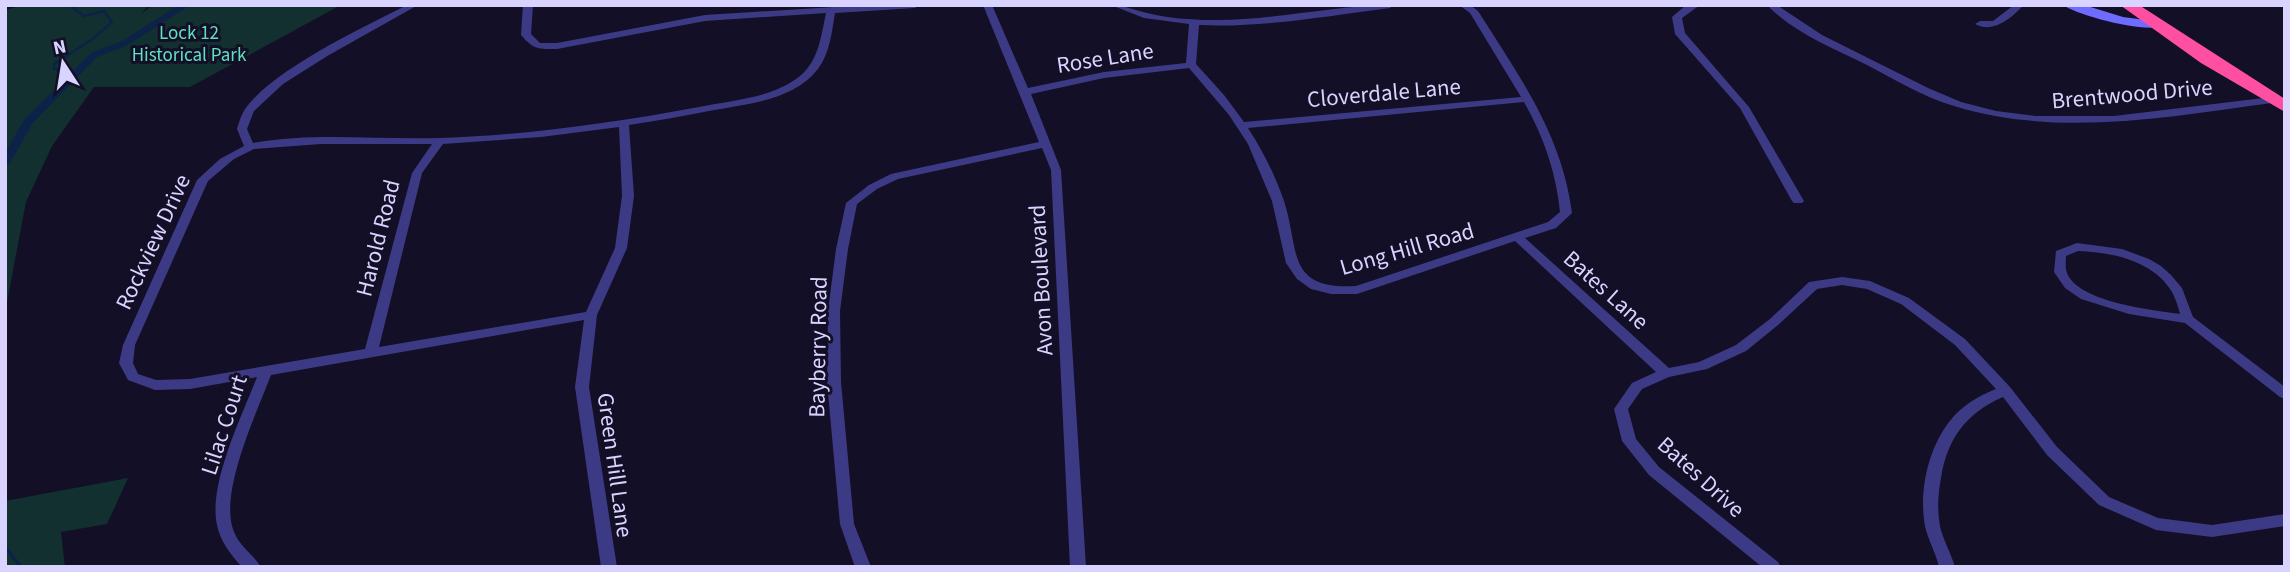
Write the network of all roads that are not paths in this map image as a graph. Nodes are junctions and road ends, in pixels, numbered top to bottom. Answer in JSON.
{"nodes":[{"id":1,"x":414,"y":5,"type":"edge"},
{"id":2,"x":527,"y":5,"type":"edge"},
{"id":3,"x":702,"y":5,"type":"edge"},
{"id":4,"x":915,"y":5,"type":"edge"},
{"id":5,"x":987,"y":5,"type":"edge"},
{"id":6,"x":1115,"y":5,"type":"edge"},
{"id":7,"x":1390,"y":5,"type":"edge"},
{"id":8,"x":1463,"y":5,"type":"edge"},
{"id":9,"x":1696,"y":5,"type":"edge"},
{"id":10,"x":1770,"y":5,"type":"edge"},
{"id":11,"x":2020,"y":5,"type":"edge"},
{"id":12,"x":2069,"y":5,"type":"edge"},
{"id":13,"x":2129,"y":5,"type":"edge"},
{"id":14,"x":831,"y":12,"type":"junction"},
{"id":15,"x":705,"y":18,"type":"junction"},
{"id":16,"x":1194,"y":23,"type":"junction"},
{"id":17,"x":1980,"y":24,"type":"dead end"},
{"id":18,"x":2156,"y":24,"type":"junction"},
{"id":19,"x":1191,"y":65,"type":"junction"},
{"id":20,"x":1025,"y":92,"type":"junction"},
{"id":21,"x":1528,"y":99,"type":"junction"},
{"id":22,"x":2278,"y":103,"type":"edge"},
{"id":23,"x":624,"y":124,"type":"junction"},
{"id":24,"x":1244,"y":125,"type":"junction"},
{"id":25,"x":439,"y":141,"type":"junction"},
{"id":26,"x":1044,"y":144,"type":"junction"},
{"id":27,"x":250,"y":146,"type":"junction"},
{"id":28,"x":1798,"y":201,"type":"dead end"},
{"id":29,"x":1517,"y":237,"type":"junction"},
{"id":30,"x":591,"y":315,"type":"junction"},
{"id":31,"x":2188,"y":319,"type":"junction"},
{"id":32,"x":371,"y":352,"type":"junction"},
{"id":33,"x":266,"y":371,"type":"junction"},
{"id":34,"x":1666,"y":373,"type":"junction"},
{"id":35,"x":2005,"y":390,"type":"junction"},
{"id":36,"x":2285,"y":394,"type":"edge"},
{"id":37,"x":2285,"y":520,"type":"edge"},
{"id":38,"x":253,"y":567,"type":"edge"},
{"id":39,"x":609,"y":567,"type":"edge"},
{"id":40,"x":863,"y":567,"type":"edge"},
{"id":41,"x":1078,"y":567,"type":"edge"},
{"id":42,"x":1773,"y":567,"type":"edge"},
{"id":43,"x":1947,"y":567,"type":"edge"}],
"edges":[{"from":1,"to":27,"type":"street"},
{"from":2,"to":15,"type":"street"},
{"from":3,"to":15,"type":"street"},
{"from":4,"to":14,"type":"street"},
{"from":5,"to":20,"type":"street","name":"Avon Boulevard"},
{"from":6,"to":16,"type":"street"},
{"from":7,"to":16,"type":"street"},
{"from":8,"to":21,"type":"street"},
{"from":9,"to":28,"type":"street"},
{"from":10,"to":22,"type":"street","name":"Brentwood Drive"},
{"from":11,"to":17,"type":"street"},
{"from":12,"to":18,"type":"street"},
{"from":13,"to":18,"type":"highway"},
{"from":14,"to":15,"type":"street"},
{"from":14,"to":23,"type":"street","name":"Rockview Drive"},
{"from":16,"to":19,"type":"street"},
{"from":18,"to":22,"type":"highway"},
{"from":19,"to":20,"type":"street","name":"Rose Lane"},
{"from":19,"to":24,"type":"street","name":"Long Hill Road"},
{"from":20,"to":26,"type":"street","name":"Avon Boulevard"},
{"from":21,"to":24,"type":"street","name":"Cloverdale Lane"},
{"from":21,"to":29,"type":"street","name":"Long Hill Road"},
{"from":23,"to":25,"type":"street","name":"Rockview Drive"},
{"from":23,"to":30,"type":"street","name":"Green Hill Lane"},
{"from":24,"to":29,"type":"street","name":"Long Hill Road"},
{"from":25,"to":27,"type":"street","name":"Rockview Drive"},
{"from":25,"to":32,"type":"street","name":"Harold Road"},
{"from":26,"to":40,"type":"street","name":"Bayberry Road"},
{"from":26,"to":41,"type":"street","name":"Avon Boulevard"},
{"from":27,"to":33,"type":"street","name":"Rockview Drive"},
{"from":29,"to":34,"type":"street","name":"Bates Lane"},
{"from":30,"to":32,"type":"street","name":"Rockview Drive"},
{"from":30,"to":39,"type":"street","name":"Green Hill Lane"},
{"from":31,"to":31,"type":"street"},
{"from":31,"to":36,"type":"street"},
{"from":32,"to":33,"type":"street","name":"Rockview Drive"},
{"from":33,"to":38,"type":"street","name":"Lilac Court"},
{"from":34,"to":35,"type":"street","name":"Bates Drive"},
{"from":34,"to":42,"type":"street","name":"Bates Drive"},
{"from":35,"to":37,"type":"street","name":"Bates Drive"},
{"from":35,"to":43,"type":"street"}]}
